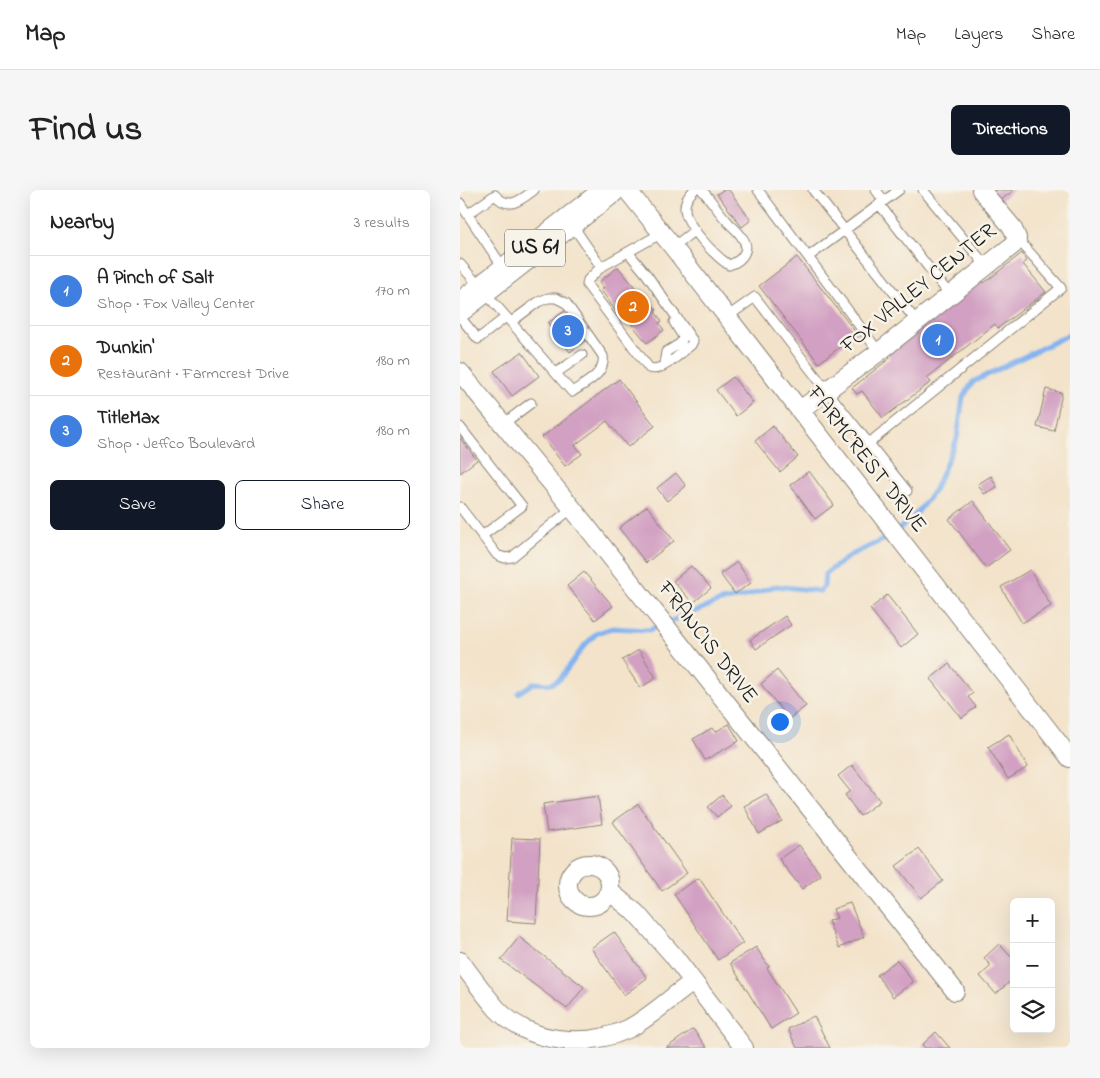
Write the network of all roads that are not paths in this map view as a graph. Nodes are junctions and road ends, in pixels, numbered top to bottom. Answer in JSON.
{"nodes":[{"id":1,"x":534,"y":190,"type":"edge"},
{"id":2,"x":610,"y":190,"type":"edge"},
{"id":3,"x":626,"y":190,"type":"edge"},
{"id":4,"x":694,"y":190,"type":"edge"},
{"id":5,"x":702,"y":190,"type":"edge"},
{"id":6,"x":758,"y":190,"type":"edge"},
{"id":7,"x":814,"y":190,"type":"edge"},
{"id":8,"x":876,"y":190,"type":"edge"},
{"id":9,"x":899,"y":190,"type":"edge"},
{"id":10,"x":923,"y":190,"type":"edge"},
{"id":11,"x":981,"y":190,"type":"edge"},
{"id":12,"x":882,"y":202,"type":"junction"},
{"id":13,"x":460,"y":203,"type":"edge"},
{"id":14,"x":468,"y":214,"type":"junction"},
{"id":15,"x":570,"y":221,"type":"junction"},
{"id":16,"x":695,"y":230,"type":"junction"},
{"id":17,"x":845,"y":230,"type":"junction"},
{"id":18,"x":662,"y":233,"type":"junction"},
{"id":19,"x":1017,"y":238,"type":"junction"},
{"id":20,"x":673,"y":247,"type":"junction"},
{"id":21,"x":628,"y":252,"type":"junction"},
{"id":22,"x":808,"y":257,"type":"junction"},
{"id":23,"x":460,"y":264,"type":"edge"},
{"id":24,"x":986,"y":266,"type":"junction"},
{"id":25,"x":601,"y":267,"type":"junction"},
{"id":26,"x":505,"y":270,"type":"junction"},
{"id":27,"x":482,"y":289,"type":"junction"},
{"id":28,"x":950,"y":295,"type":"junction"},
{"id":29,"x":460,"y":307,"type":"edge"},
{"id":30,"x":727,"y":317,"type":"junction"},
{"id":31,"x":460,"y":318,"type":"edge"},
{"id":32,"x":509,"y":319,"type":"junction"},
{"id":33,"x":917,"y":322,"type":"junction"},
{"id":34,"x":879,"y":352,"type":"junction"},
{"id":35,"x":582,"y":355,"type":"dead end"},
{"id":36,"x":460,"y":372,"type":"edge"},
{"id":37,"x":556,"y":373,"type":"junction"},
{"id":38,"x":827,"y":390,"type":"junction"},
{"id":39,"x":531,"y":403,"type":"dead end"},
{"id":40,"x":800,"y":410,"type":"junction"},
{"id":41,"x":503,"y":424,"type":"junction"},
{"id":42,"x":460,"y":427,"type":"edge"},
{"id":43,"x":869,"y":443,"type":"junction"},
{"id":44,"x":907,"y":491,"type":"dead end"},
{"id":45,"x":460,"y":507,"type":"edge"},
{"id":46,"x":572,"y":508,"type":"junction"},
{"id":47,"x":482,"y":536,"type":"junction"},
{"id":48,"x":1070,"y":758,"type":"edge"},
{"id":49,"x":609,"y":891,"type":"dead end"},
{"id":50,"x":460,"y":961,"type":"edge"},
{"id":51,"x":692,"y":982,"type":"junction"},
{"id":52,"x":955,"y":991,"type":"dead end"},
{"id":53,"x":744,"y":1048,"type":"edge"}],
"edges":[{"from":1,"to":14,"type":"lane"},
{"from":2,"to":15,"type":"main road","number":"US 61"},
{"from":3,"to":18,"type":"street","name":"FARMCREST DRIVE"},
{"from":4,"to":16,"type":"lane"},
{"from":5,"to":16,"type":"lane"},
{"from":6,"to":22,"type":"lane"},
{"from":7,"to":17,"type":"lane"},
{"from":8,"to":12,"type":"lane"},
{"from":9,"to":12,"type":"lane"},
{"from":10,"to":24,"type":"lane"},
{"from":11,"to":19,"type":"street","name":"FOX VALLEY CENTER"},
{"from":12,"to":17,"type":"lane"},
{"from":12,"to":28,"type":"lane"},
{"from":13,"to":14,"type":"lane"},
{"from":14,"to":26,"type":"lane"},
{"from":15,"to":25,"type":"lane"},
{"from":15,"to":26,"type":"main road","number":"US 61"},
{"from":16,"to":20,"type":"lane"},
{"from":17,"to":22,"type":"lane"},
{"from":17,"to":33,"type":"lane"},
{"from":18,"to":20,"type":"street","name":"FARMCREST DRIVE"},
{"from":18,"to":21,"type":"lane"},
{"from":19,"to":24,"type":"street","name":"FOX VALLEY CENTER"},
{"from":19,"to":43,"type":"lane"},
{"from":20,"to":30,"type":"street","name":"FARMCREST DRIVE"},
{"from":21,"to":25,"type":"lane"},
{"from":21,"to":25,"type":"lane"},
{"from":22,"to":34,"type":"lane"},
{"from":23,"to":27,"type":"lane"},
{"from":24,"to":28,"type":"street","name":"FOX VALLEY CENTER"},
{"from":26,"to":27,"type":"main road","number":"US 61"},
{"from":27,"to":29,"type":"main road","number":"US 61"},
{"from":27,"to":32,"type":"lane"},
{"from":28,"to":33,"type":"street","name":"FOX VALLEY CENTER"},
{"from":30,"to":38,"type":"lane"},
{"from":30,"to":40,"type":"street","name":"FARMCREST DRIVE"},
{"from":31,"to":32,"type":"lane"},
{"from":32,"to":37,"type":"lane"},
{"from":32,"to":37,"type":"lane"},
{"from":33,"to":34,"type":"street","name":"FOX VALLEY CENTER"},
{"from":34,"to":38,"type":"street","name":"FOX VALLEY CENTER"},
{"from":35,"to":37,"type":"lane"},
{"from":36,"to":41,"type":"street","name":"FRANCIS DRIVE"},
{"from":38,"to":40,"type":"street","name":"FOX VALLEY CENTER"},
{"from":38,"to":43,"type":"lane"},
{"from":39,"to":41,"type":"lane"},
{"from":40,"to":48,"type":"street","name":"FARMCREST DRIVE"},
{"from":41,"to":46,"type":"street","name":"FRANCIS DRIVE"},
{"from":42,"to":47,"type":"lane"},
{"from":43,"to":44,"type":"lane"},
{"from":45,"to":47,"type":"lane"},
{"from":46,"to":47,"type":"lane"},
{"from":46,"to":52,"type":"street","name":"FRANCIS DRIVE"},
{"from":49,"to":51,"type":"street"},
{"from":50,"to":51,"type":"street"},
{"from":51,"to":53,"type":"street"}]}
